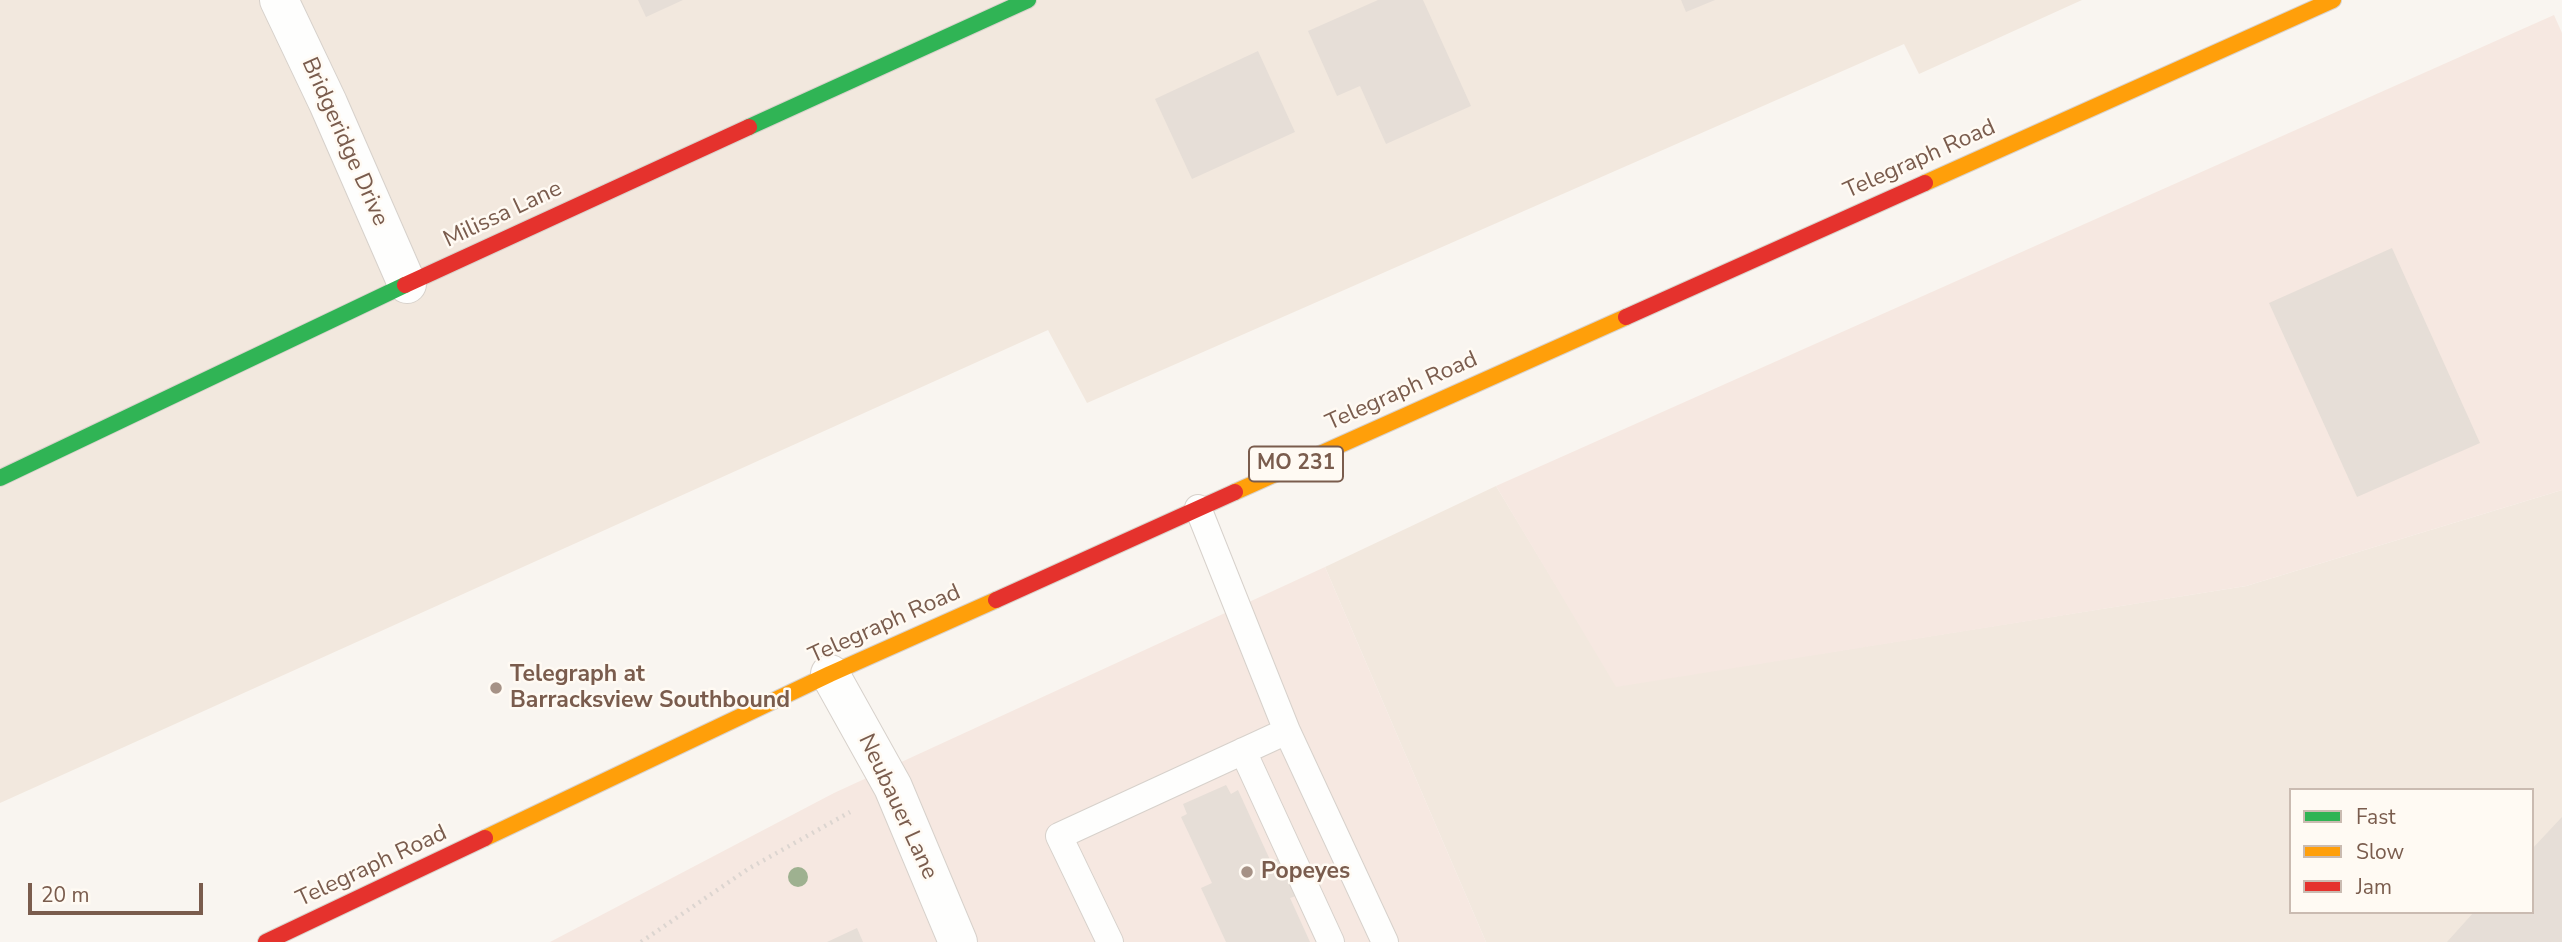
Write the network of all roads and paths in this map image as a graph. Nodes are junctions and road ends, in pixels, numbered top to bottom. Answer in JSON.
{"nodes":[{"id":1,"x":279,"y":0,"type":"edge"},
{"id":2,"x":1028,"y":0,"type":"edge"},
{"id":3,"x":2333,"y":0,"type":"edge"},
{"id":4,"x":407,"y":284,"type":"junction"},
{"id":5,"x":0,"y":478,"type":"edge"},
{"id":6,"x":1198,"y":508,"type":"junction"},
{"id":7,"x":830,"y":674,"type":"junction"},
{"id":8,"x":1287,"y":732,"type":"junction"},
{"id":9,"x":1243,"y":751,"type":"junction"},
{"id":10,"x":893,"y":787,"type":"junction"},
{"id":11,"x":266,"y":942,"type":"edge"},
{"id":12,"x":641,"y":942,"type":"edge"},
{"id":13,"x":958,"y":942,"type":"edge"},
{"id":14,"x":1110,"y":942,"type":"edge"},
{"id":15,"x":1331,"y":942,"type":"edge"},
{"id":16,"x":1385,"y":942,"type":"edge"}],
"edges":[{"from":1,"to":4,"type":"street","name":"Bridgeridge Drive"},
{"from":2,"to":4,"type":"main road","name":"Milissa Lane"},
{"from":3,"to":6,"type":"main road","name":"Telegraph Road","number":"MO 231"},
{"from":4,"to":5,"type":"main road","name":"Milissa Lane"},
{"from":6,"to":7,"type":"main road","name":"Telegraph Road","number":"MO 231"},
{"from":6,"to":8,"type":"lane"},
{"from":7,"to":10,"type":"street","name":"Neubauer Lane"},
{"from":7,"to":11,"type":"main road","name":"Telegraph Road","number":"MO 231"},
{"from":8,"to":9,"type":"lane"},
{"from":8,"to":16,"type":"lane"},
{"from":9,"to":14,"type":"lane"},
{"from":9,"to":15,"type":"lane"},
{"from":10,"to":12,"type":"path"},
{"from":10,"to":13,"type":"street","name":"Neubauer Lane"}]}
